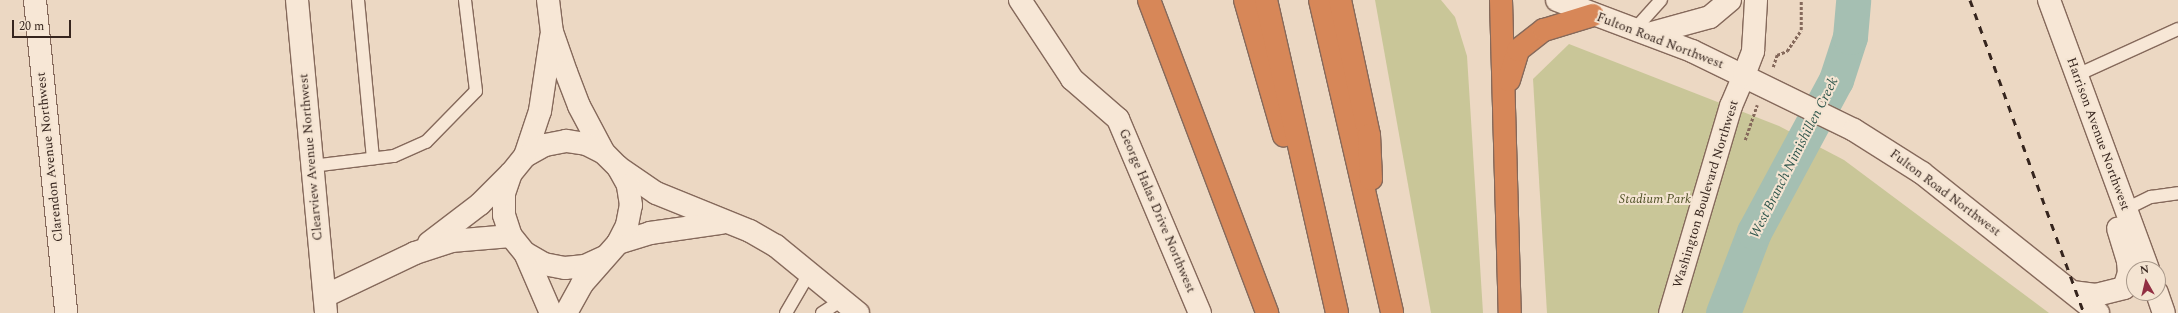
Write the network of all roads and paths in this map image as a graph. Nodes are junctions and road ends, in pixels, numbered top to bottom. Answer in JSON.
{"nodes":[{"id":1,"x":35,"y":0,"type":"edge"},
{"id":2,"x":297,"y":0,"type":"edge"},
{"id":3,"x":358,"y":0,"type":"edge"},
{"id":4,"x":466,"y":0,"type":"edge"},
{"id":5,"x":548,"y":0,"type":"edge"},
{"id":6,"x":1020,"y":0,"type":"edge"},
{"id":7,"x":1149,"y":0,"type":"edge"},
{"id":8,"x":1245,"y":0,"type":"edge"},
{"id":9,"x":1266,"y":0,"type":"edge"},
{"id":10,"x":1320,"y":0,"type":"edge"},
{"id":11,"x":1340,"y":0,"type":"edge"},
{"id":12,"x":1501,"y":0,"type":"edge"},
{"id":13,"x":1661,"y":0,"type":"edge"},
{"id":14,"x":1730,"y":0,"type":"edge"},
{"id":15,"x":1756,"y":0,"type":"edge"},
{"id":16,"x":1801,"y":0,"type":"edge"},
{"id":17,"x":2049,"y":0,"type":"edge"},
{"id":18,"x":1574,"y":5,"type":"edge"},
{"id":19,"x":2178,"y":29,"type":"edge"},
{"id":20,"x":552,"y":32,"type":"junction"},
{"id":21,"x":1641,"y":32,"type":"junction"},
{"id":22,"x":1777,"y":56,"type":"dead end"},
{"id":23,"x":1744,"y":75,"type":"junction"},
{"id":24,"x":2077,"y":76,"type":"junction"},
{"id":25,"x":1504,"y":98,"type":"junction"},
{"id":26,"x":2099,"y":136,"type":"junction"},
{"id":27,"x":525,"y":156,"type":"junction"},
{"id":28,"x":373,"y":158,"type":"junction"},
{"id":29,"x":611,"y":160,"type":"junction"},
{"id":30,"x":312,"y":166,"type":"junction"},
{"id":31,"x":511,"y":173,"type":"junction"},
{"id":32,"x":2178,"y":193,"type":"edge"},
{"id":33,"x":2126,"y":209,"type":"junction"},
{"id":34,"x":722,"y":222,"type":"junction"},
{"id":35,"x":1372,"y":230,"type":"junction"},
{"id":36,"x":511,"y":236,"type":"junction"},
{"id":37,"x":1319,"y":236,"type":"junction"},
{"id":38,"x":611,"y":250,"type":"junction"},
{"id":39,"x":525,"y":253,"type":"junction"},
{"id":40,"x":415,"y":254,"type":"junction"},
{"id":41,"x":2145,"y":261,"type":"edge"},
{"id":42,"x":810,"y":272,"type":"junction"},
{"id":43,"x":2072,"y":292,"type":"junction"},
{"id":44,"x":2160,"y":301,"type":"edge"},
{"id":45,"x":325,"y":304,"type":"edge"},
{"id":46,"x":850,"y":306,"type":"edge"},
{"id":47,"x":66,"y":313,"type":"edge"},
{"id":48,"x":551,"y":313,"type":"edge"},
{"id":49,"x":566,"y":313,"type":"edge"},
{"id":50,"x":786,"y":313,"type":"edge"},
{"id":51,"x":822,"y":313,"type":"edge"},
{"id":52,"x":1200,"y":313,"type":"edge"},
{"id":53,"x":1267,"y":313,"type":"edge"},
{"id":54,"x":1337,"y":313,"type":"edge"},
{"id":55,"x":1392,"y":313,"type":"edge"},
{"id":56,"x":1510,"y":313,"type":"edge"},
{"id":57,"x":1670,"y":313,"type":"edge"},
{"id":58,"x":2098,"y":313,"type":"edge"},
{"id":59,"x":2164,"y":313,"type":"edge"}],
"edges":[{"from":1,"to":47,"type":"street","name":"Clarendon Avenue Northwest"},
{"from":2,"to":30,"type":"street","name":"Clearview Avenue Northwest"},
{"from":3,"to":28,"type":"lane"},
{"from":4,"to":28,"type":"lane"},
{"from":5,"to":20,"type":"street"},
{"from":6,"to":52,"type":"street","name":"George Halas Drive Northwest"},
{"from":7,"to":53,"type":"highway"},
{"from":8,"to":37,"type":"highway"},
{"from":9,"to":37,"type":"highway"},
{"from":10,"to":35,"type":"highway"},
{"from":11,"to":35,"type":"highway"},
{"from":12,"to":25,"type":"highway"},
{"from":13,"to":21,"type":"lane"},
{"from":14,"to":21,"type":"street"},
{"from":15,"to":23,"type":"street","name":"Washington Boulevard Northwest"},
{"from":16,"to":22,"type":"path"},
{"from":17,"to":24,"type":"street","name":"Harrison Avenue Northwest"},
{"from":18,"to":21,"type":"street","name":"Fulton Road Northwest"},
{"from":18,"to":25,"type":"highway"},
{"from":19,"to":24,"type":"lane"},
{"from":20,"to":27,"type":"street"},
{"from":20,"to":29,"type":"street"},
{"from":21,"to":23,"type":"street","name":"Fulton Road Northwest"},
{"from":23,"to":43,"type":"street","name":"Fulton Road Northwest"},
{"from":23,"to":57,"type":"street","name":"Washington Boulevard Northwest"},
{"from":24,"to":26,"type":"street","name":"Harrison Avenue Northwest"},
{"from":25,"to":56,"type":"highway"},
{"from":26,"to":33,"type":"street","name":"Harrison Avenue Northwest"},
{"from":26,"to":43,"type":"street"},
{"from":27,"to":29,"type":"street"},
{"from":27,"to":31,"type":"street"},
{"from":28,"to":30,"type":"lane"},
{"from":29,"to":34,"type":"street"},
{"from":29,"to":38,"type":"street"},
{"from":30,"to":45,"type":"street","name":"Clearview Avenue Northwest"},
{"from":31,"to":36,"type":"street"},
{"from":31,"to":40,"type":"street"},
{"from":32,"to":33,"type":"lane"},
{"from":33,"to":41,"type":"street","name":"Harrison Avenue Northwest"},
{"from":34,"to":38,"type":"street"},
{"from":34,"to":42,"type":"street"},
{"from":35,"to":55,"type":"highway"},
{"from":36,"to":39,"type":"street"},
{"from":36,"to":40,"type":"street"},
{"from":37,"to":54,"type":"highway"},
{"from":38,"to":39,"type":"street"},
{"from":38,"to":49,"type":"street"},
{"from":39,"to":48,"type":"street"},
{"from":40,"to":45,"type":"street"},
{"from":42,"to":46,"type":"street"},
{"from":42,"to":50,"type":"lane"},
{"from":43,"to":58,"type":"street","name":"Fulton Road Northwest"},
{"from":44,"to":59,"type":"street"},
{"from":46,"to":51,"type":"lane"}]}
